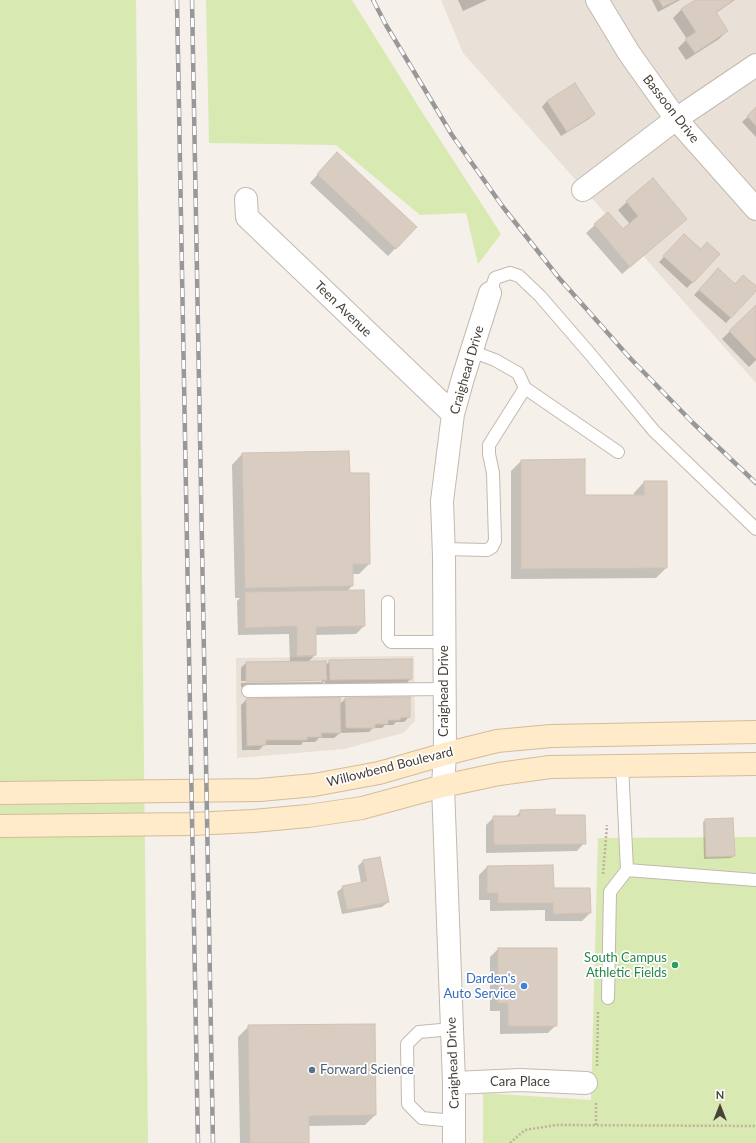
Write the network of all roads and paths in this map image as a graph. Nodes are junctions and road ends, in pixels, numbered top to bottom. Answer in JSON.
{"nodes":[{"id":1,"x":597,"y":0,"type":"edge"},
{"id":2,"x":756,"y":65,"type":"edge"},
{"id":3,"x":676,"y":119,"type":"junction"},
{"id":4,"x":583,"y":190,"type":"dead end"},
{"id":5,"x":246,"y":199,"type":"dead end"},
{"id":6,"x":756,"y":209,"type":"edge"},
{"id":7,"x":490,"y":293,"type":"joint"},
{"id":8,"x":471,"y":351,"type":"junction"},
{"id":9,"x":525,"y":388,"type":"junction"},
{"id":10,"x":453,"y":414,"type":"junction"},
{"id":11,"x":618,"y":452,"type":"dead end"},
{"id":12,"x":756,"y":529,"type":"edge"},
{"id":13,"x":444,"y":549,"type":"junction"},
{"id":14,"x":388,"y":602,"type":"dead end"},
{"id":15,"x":444,"y":642,"type":"junction"},
{"id":16,"x":444,"y":689,"type":"junction"},
{"id":17,"x":248,"y":691,"type":"dead end"},
{"id":18,"x":754,"y":732,"type":"edge"},
{"id":19,"x":590,"y":736,"type":"junction"},
{"id":20,"x":444,"y":754,"type":"junction"},
{"id":21,"x":754,"y":764,"type":"edge"},
{"id":22,"x":591,"y":766,"type":"junction"},
{"id":23,"x":622,"y":766,"type":"junction"},
{"id":24,"x":443,"y":786,"type":"junction"},
{"id":25,"x":0,"y":793,"type":"edge"},
{"id":26,"x":0,"y":826,"type":"edge"},
{"id":27,"x":627,"y":870,"type":"junction"},
{"id":28,"x":756,"y":880,"type":"edge"},
{"id":29,"x":608,"y":998,"type":"dead end"},
{"id":30,"x":452,"y":1029,"type":"junction"},
{"id":31,"x":454,"y":1083,"type":"junction"},
{"id":32,"x":586,"y":1083,"type":"dead end"},
{"id":33,"x":454,"y":1121,"type":"junction"},
{"id":34,"x":756,"y":1126,"type":"edge"},
{"id":35,"x":454,"y":1143,"type":"edge"},
{"id":36,"x":510,"y":1143,"type":"edge"}],
"edges":[{"from":1,"to":3,"type":"street","name":"Bassoon Drive"},
{"from":2,"to":3,"type":"street"},
{"from":3,"to":4,"type":"street"},
{"from":3,"to":6,"type":"street","name":"Bassoon Drive"},
{"from":5,"to":10,"type":"street","name":"Teen Avenue"},
{"from":7,"to":8,"type":"street","name":"Craighead Drive"},
{"from":7,"to":12,"type":"lane"},
{"from":8,"to":9,"type":"lane"},
{"from":8,"to":10,"type":"street","name":"Craighead Drive"},
{"from":9,"to":11,"type":"lane"},
{"from":9,"to":13,"type":"lane"},
{"from":10,"to":13,"type":"street","name":"Craighead Drive"},
{"from":13,"to":15,"type":"street","name":"Craighead Drive"},
{"from":14,"to":15,"type":"lane"},
{"from":15,"to":16,"type":"street","name":"Craighead Drive"},
{"from":16,"to":17,"type":"lane"},
{"from":16,"to":20,"type":"street","name":"Craighead Drive"},
{"from":18,"to":19,"type":"main road","name":"Willowbend Boulevard"},
{"from":18,"to":21,"type":"main road"},
{"from":19,"to":20,"type":"main road","name":"Willowbend Boulevard"},
{"from":19,"to":22,"type":"main road"},
{"from":20,"to":24,"type":"street","name":"Craighead Drive"},
{"from":20,"to":25,"type":"main road","name":"Willowbend Boulevard"},
{"from":21,"to":23,"type":"main road"},
{"from":22,"to":23,"type":"main road"},
{"from":22,"to":24,"type":"main road"},
{"from":23,"to":27,"type":"lane"},
{"from":24,"to":26,"type":"main road"},
{"from":24,"to":30,"type":"street","name":"Craighead Drive"},
{"from":27,"to":28,"type":"lane"},
{"from":27,"to":29,"type":"lane"},
{"from":30,"to":31,"type":"street","name":"Craighead Drive"},
{"from":30,"to":33,"type":"lane"},
{"from":31,"to":32,"type":"street","name":"Cara Place"},
{"from":31,"to":33,"type":"street","name":"Craighead Drive"},
{"from":33,"to":35,"type":"street","name":"Craighead Drive"},
{"from":34,"to":36,"type":"path"}]}
